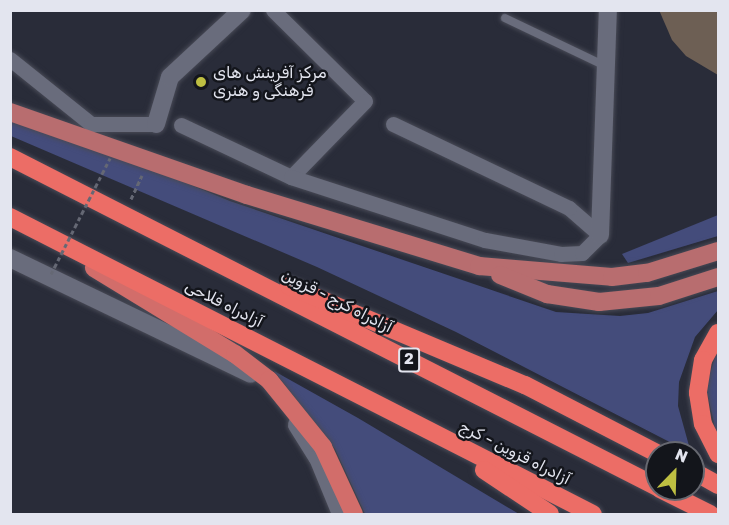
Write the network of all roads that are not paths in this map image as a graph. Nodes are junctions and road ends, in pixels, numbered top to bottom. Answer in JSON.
{"nodes":[{"id":1,"x":242,"y":10,"type":"edge"},
{"id":2,"x":273,"y":10,"type":"edge"},
{"id":3,"x":608,"y":10,"type":"edge"},
{"id":4,"x":505,"y":18,"type":"dead end"},
{"id":5,"x":10,"y":59,"type":"edge"},
{"id":6,"x":605,"y":66,"type":"junction"},
{"id":7,"x":10,"y":112,"type":"edge"},
{"id":8,"x":156,"y":124,"type":"joint"},
{"id":9,"x":393,"y":124,"type":"dead end"},
{"id":10,"x":182,"y":125,"type":"dead end"},
{"id":11,"x":10,"y":158,"type":"edge"},
{"id":12,"x":291,"y":177,"type":"junction"},
{"id":13,"x":10,"y":217,"type":"edge"},
{"id":14,"x":160,"y":232,"type":"junction"},
{"id":15,"x":600,"y":235,"type":"junction"},
{"id":16,"x":718,"y":251,"type":"edge"},
{"id":17,"x":10,"y":258,"type":"edge"},
{"id":18,"x":479,"y":266,"type":"junction"},
{"id":19,"x":718,"y":277,"type":"edge"},
{"id":20,"x":718,"y":333,"type":"edge"},
{"id":21,"x":420,"y":427,"type":"junction"},
{"id":22,"x":645,"y":447,"type":"edge"},
{"id":23,"x":718,"y":454,"type":"edge"},
{"id":24,"x":645,"y":481,"type":"edge"},
{"id":25,"x":684,"y":501,"type":"edge"},
{"id":26,"x":341,"y":514,"type":"edge"},
{"id":27,"x":354,"y":514,"type":"edge"},
{"id":28,"x":550,"y":514,"type":"edge"},
{"id":29,"x":593,"y":514,"type":"edge"},
{"id":30,"x":710,"y":514,"type":"edge"}],
"edges":[{"from":1,"to":8,"type":"street"},
{"from":2,"to":12,"type":"street"},
{"from":3,"to":6,"type":"street"},
{"from":4,"to":6,"type":"lane"},
{"from":5,"to":8,"type":"street"},
{"from":6,"to":15,"type":"street"},
{"from":7,"to":18,"type":"main road"},
{"from":9,"to":15,"type":"street"},
{"from":10,"to":12,"type":"street"},
{"from":11,"to":14,"type":"highway","number":"2"},
{"from":12,"to":15,"type":"street"},
{"from":13,"to":21,"type":"highway","name":"آزادراه فلاحی"},
{"from":13,"to":27,"type":"highway"},
{"from":14,"to":22,"type":"highway"},
{"from":14,"to":24,"type":"highway","name":"آزادراه کرج - قزوین","number":"2"},
{"from":16,"to":18,"type":"main road"},
{"from":17,"to":26,"type":"street"},
{"from":18,"to":19,"type":"main road"},
{"from":20,"to":23,"type":"highway"},
{"from":21,"to":28,"type":"highway"},
{"from":21,"to":29,"type":"highway","name":"آزادراه قزوین - کرج"},
{"from":25,"to":30,"type":"highway","name":"آزادراه کرج - قزوین","number":"2"}]}
